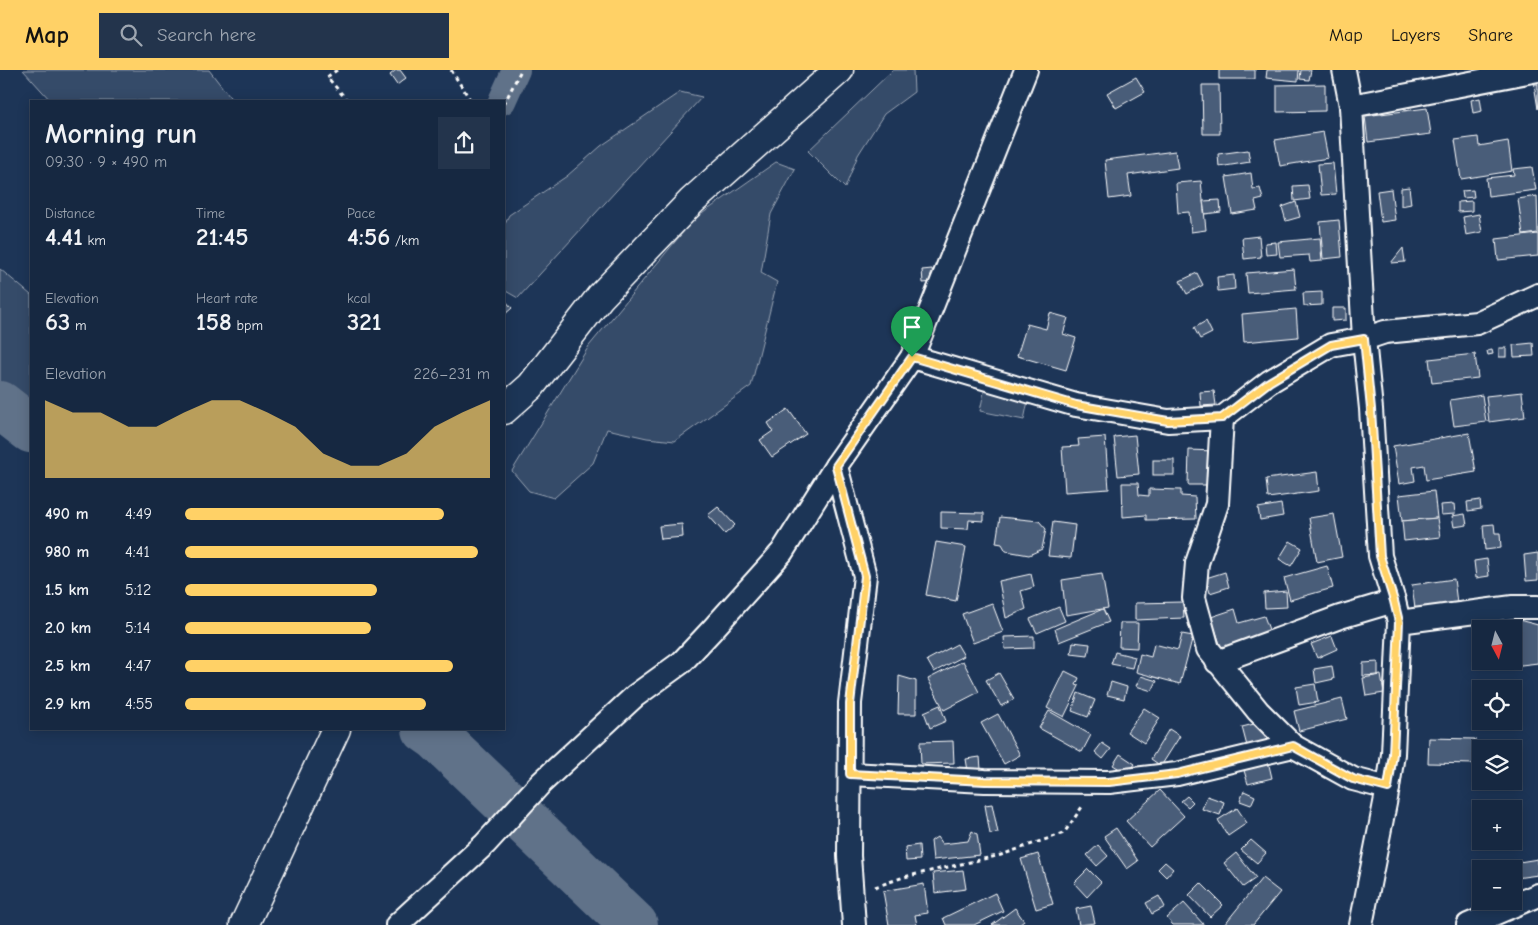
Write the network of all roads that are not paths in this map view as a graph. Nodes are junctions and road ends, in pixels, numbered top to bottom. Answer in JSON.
{"nodes":[{"id":1,"x":839,"y":70,"type":"edge"},
{"id":2,"x":1026,"y":70,"type":"edge"},
{"id":3,"x":1344,"y":70,"type":"edge"},
{"id":4,"x":1536,"y":70,"type":"edge"},
{"id":5,"x":1352,"y":106,"type":"junction"},
{"id":6,"x":1538,"y":296,"type":"edge"},
{"id":7,"x":1364,"y":339,"type":"junction"},
{"id":8,"x":912,"y":357,"type":"junction"},
{"id":9,"x":505,"y":409,"type":"edge"},
{"id":10,"x":1222,"y":418,"type":"junction"},
{"id":11,"x":836,"y":466,"type":"junction"},
{"id":12,"x":1538,"y":607,"type":"edge"},
{"id":13,"x":1397,"y":612,"type":"junction"},
{"id":14,"x":1217,"y":662,"type":"junction"},
{"id":15,"x":336,"y":730,"type":"edge"},
{"id":16,"x":1293,"y":746,"type":"junction"},
{"id":17,"x":850,"y":774,"type":"junction"},
{"id":18,"x":1388,"y":788,"type":"junction"},
{"id":19,"x":1538,"y":896,"type":"edge"},
{"id":20,"x":244,"y":925,"type":"edge"},
{"id":21,"x":397,"y":925,"type":"edge"},
{"id":22,"x":854,"y":925,"type":"edge"},
{"id":23,"x":1361,"y":925,"type":"edge"},
{"id":24,"x":1468,"y":925,"type":"edge"}],
"edges":[{"from":1,"to":9,"type":"highway"},
{"from":2,"to":8,"type":"street"},
{"from":3,"to":5,"type":"street"},
{"from":4,"to":5,"type":"street"},
{"from":5,"to":7,"type":"street"},
{"from":6,"to":7,"type":"street"},
{"from":7,"to":10,"type":"street"},
{"from":7,"to":13,"type":"street"},
{"from":8,"to":10,"type":"street"},
{"from":8,"to":11,"type":"street"},
{"from":10,"to":14,"type":"street"},
{"from":11,"to":17,"type":"street"},
{"from":11,"to":21,"type":"street"},
{"from":12,"to":13,"type":"street"},
{"from":13,"to":14,"type":"street"},
{"from":13,"to":18,"type":"street"},
{"from":14,"to":16,"type":"street"},
{"from":15,"to":20,"type":"highway"},
{"from":16,"to":17,"type":"street"},
{"from":16,"to":18,"type":"street"},
{"from":17,"to":22,"type":"street"},
{"from":18,"to":23,"type":"street"},
{"from":19,"to":24,"type":"street"}]}
